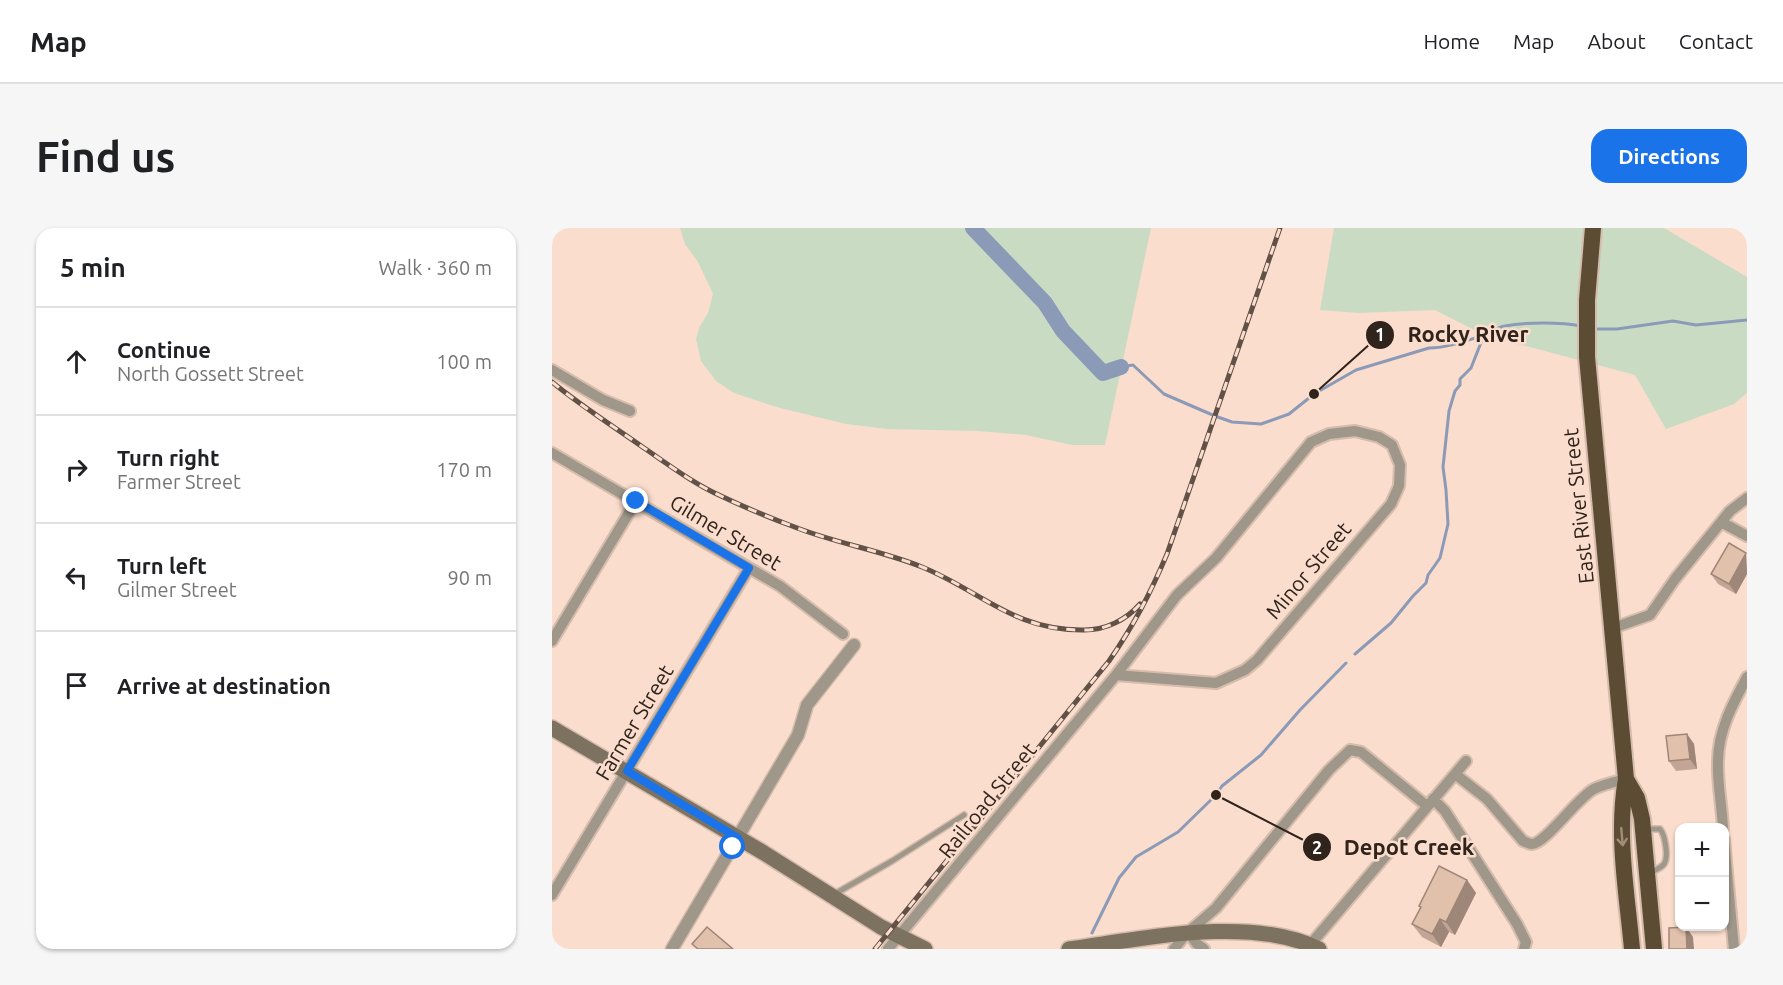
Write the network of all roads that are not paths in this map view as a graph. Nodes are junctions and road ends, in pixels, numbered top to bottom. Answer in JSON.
{"nodes":[{"id":1,"x":1593,"y":228,"type":"edge"},
{"id":2,"x":552,"y":370,"type":"edge"},
{"id":3,"x":630,"y":411,"type":"dead end"},
{"id":4,"x":552,"y":453,"type":"edge"},
{"id":5,"x":1747,"y":498,"type":"edge"},
{"id":6,"x":636,"y":501,"type":"junction"},
{"id":7,"x":1721,"y":522,"type":"junction"},
{"id":8,"x":1747,"y":536,"type":"edge"},
{"id":9,"x":749,"y":568,"type":"junction"},
{"id":10,"x":1613,"y":628,"type":"junction"},
{"id":11,"x":843,"y":634,"type":"dead end"},
{"id":12,"x":552,"y":641,"type":"edge"},
{"id":13,"x":854,"y":645,"type":"dead end"},
{"id":14,"x":1116,"y":675,"type":"junction"},
{"id":15,"x":1747,"y":677,"type":"edge"},
{"id":16,"x":552,"y":728,"type":"edge"},
{"id":17,"x":1466,"y":761,"type":"dead end"},
{"id":18,"x":627,"y":771,"type":"junction"},
{"id":19,"x":1455,"y":774,"type":"junction"},
{"id":20,"x":1626,"y":779,"type":"junction"},
{"id":21,"x":1430,"y":803,"type":"junction"},
{"id":22,"x":964,"y":815,"type":"dead end"},
{"id":23,"x":1723,"y":823,"type":"edge"},
{"id":24,"x":1642,"y":829,"type":"junction"},
{"id":25,"x":738,"y":838,"type":"junction"},
{"id":26,"x":1665,"y":852,"type":"junction"},
{"id":27,"x":1645,"y":854,"type":"junction"},
{"id":28,"x":1647,"y":874,"type":"junction"},
{"id":29,"x":1728,"y":877,"type":"edge"},
{"id":30,"x":552,"y":895,"type":"edge"},
{"id":31,"x":831,"y":896,"type":"junction"},
{"id":32,"x":1189,"y":933,"type":"junction"},
{"id":33,"x":898,"y":936,"type":"junction"},
{"id":34,"x":1312,"y":948,"type":"edge"},
{"id":35,"x":672,"y":949,"type":"edge"},
{"id":36,"x":888,"y":949,"type":"edge"},
{"id":37,"x":925,"y":949,"type":"edge"},
{"id":38,"x":1070,"y":949,"type":"edge"},
{"id":39,"x":1174,"y":949,"type":"edge"},
{"id":40,"x":1204,"y":949,"type":"edge"},
{"id":41,"x":1524,"y":949,"type":"edge"},
{"id":42,"x":1632,"y":949,"type":"edge"},
{"id":43,"x":1654,"y":949,"type":"edge"},
{"id":44,"x":1734,"y":949,"type":"edge"}],
"edges":[{"from":1,"to":10,"type":"highway","name":"East River Street"},
{"from":2,"to":3,"type":"street"},
{"from":4,"to":6,"type":"street","name":"Gilmer Street"},
{"from":5,"to":7,"type":"street"},
{"from":6,"to":9,"type":"street","name":"Gilmer Street"},
{"from":6,"to":12,"type":"street"},
{"from":7,"to":8,"type":"street"},
{"from":7,"to":10,"type":"street"},
{"from":9,"to":11,"type":"street","name":"Gilmer Street"},
{"from":9,"to":18,"type":"street","name":"Farmer Street"},
{"from":10,"to":20,"type":"highway","name":"East River Street"},
{"from":13,"to":25,"type":"street"},
{"from":14,"to":14,"type":"street","name":"Minor Street"},
{"from":14,"to":33,"type":"street","name":"Railroad Street"},
{"from":15,"to":23,"type":"street"},
{"from":16,"to":18,"type":"main road"},
{"from":17,"to":19,"type":"street"},
{"from":18,"to":25,"type":"main road"},
{"from":18,"to":30,"type":"street","name":"Farmer Street"},
{"from":19,"to":20,"type":"street"},
{"from":19,"to":21,"type":"street"},
{"from":20,"to":24,"type":"highway","name":"East River Street"},
{"from":20,"to":42,"type":"highway","name":"East River Street","one_way":true},
{"from":21,"to":32,"type":"street"},
{"from":21,"to":34,"type":"street"},
{"from":21,"to":41,"type":"street"},
{"from":22,"to":31,"type":"lane"},
{"from":24,"to":26,"type":"lane"},
{"from":24,"to":27,"type":"highway","name":"East River Street"},
{"from":25,"to":31,"type":"main road"},
{"from":25,"to":35,"type":"street"},
{"from":26,"to":27,"type":"lane"},
{"from":26,"to":28,"type":"lane"},
{"from":27,"to":28,"type":"highway","name":"East River Street"},
{"from":28,"to":43,"type":"highway","name":"East River Street"},
{"from":29,"to":44,"type":"street"},
{"from":31,"to":33,"type":"main road"},
{"from":32,"to":34,"type":"main road"},
{"from":32,"to":38,"type":"main road"},
{"from":32,"to":39,"type":"street"},
{"from":32,"to":40,"type":"street"},
{"from":33,"to":36,"type":"street","name":"Railroad Street"},
{"from":33,"to":37,"type":"main road"}]}
